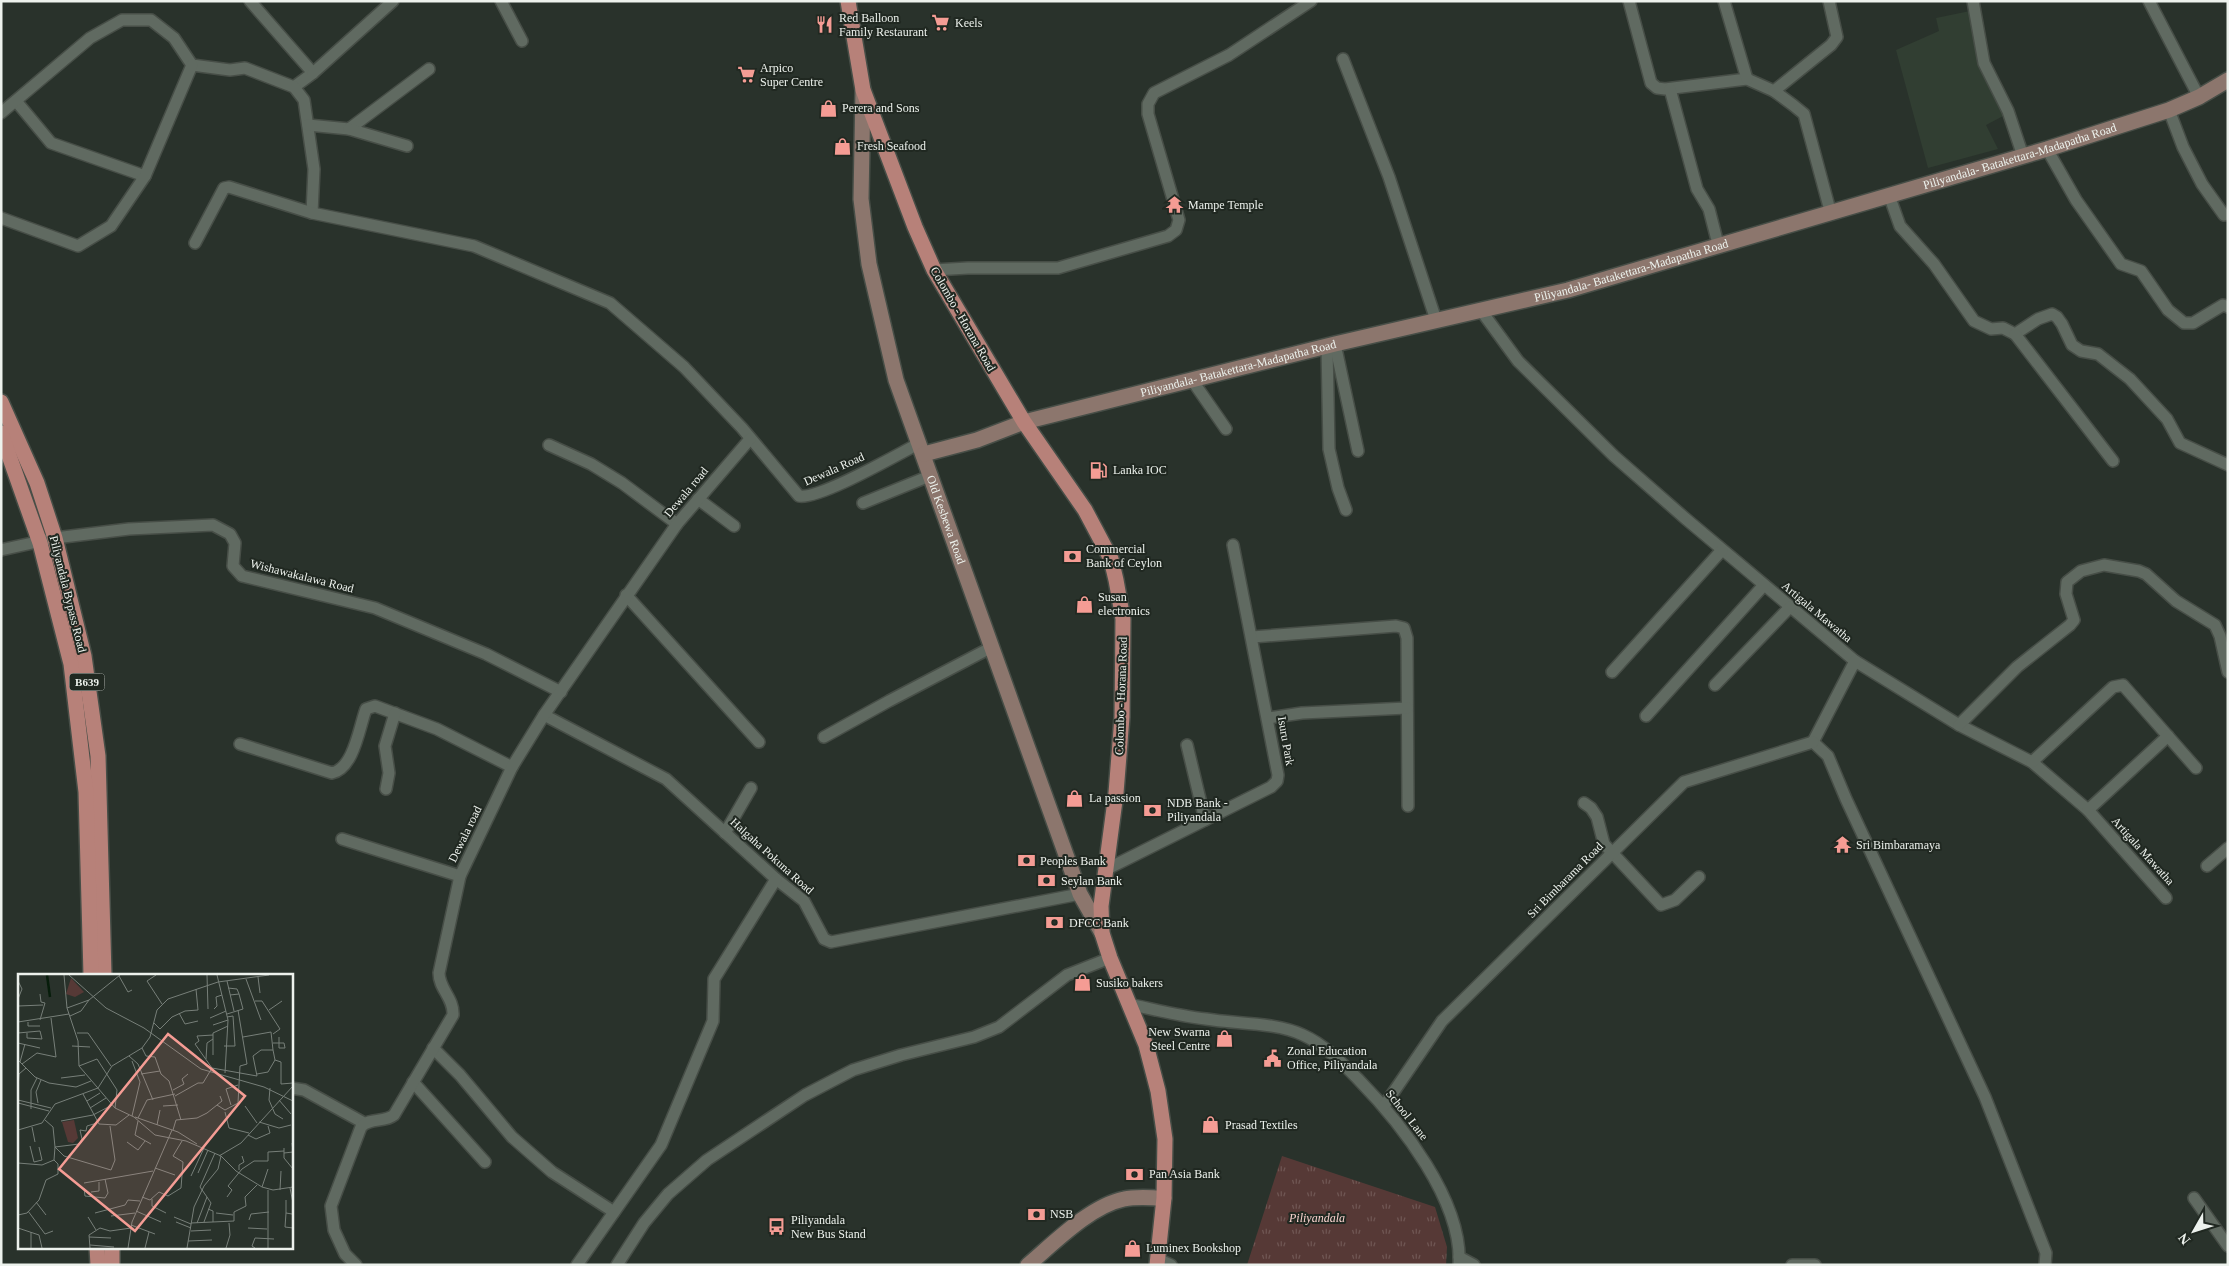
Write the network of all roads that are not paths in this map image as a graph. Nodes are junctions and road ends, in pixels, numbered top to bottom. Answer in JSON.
{"nodes":[{"id":1,"x":250,"y":1,"type":"edge"},
{"id":2,"x":393,"y":1,"type":"edge"},
{"id":3,"x":501,"y":1,"type":"edge"},
{"id":4,"x":848,"y":1,"type":"edge"},
{"id":5,"x":1311,"y":1,"type":"edge"},
{"id":6,"x":1629,"y":1,"type":"edge"},
{"id":7,"x":1724,"y":1,"type":"edge"},
{"id":8,"x":1829,"y":1,"type":"edge"},
{"id":9,"x":1973,"y":1,"type":"edge"},
{"id":10,"x":2149,"y":1,"type":"edge"},
{"id":11,"x":522,"y":41,"type":"dead end"},
{"id":12,"x":1343,"y":59,"type":"dead end"},
{"id":13,"x":192,"y":65,"type":"junction"},
{"id":14,"x":429,"y":69,"type":"dead end"},
{"id":15,"x":313,"y":73,"type":"junction"},
{"id":16,"x":1748,"y":79,"type":"junction"},
{"id":17,"x":2228,"y":80,"type":"edge"},
{"id":18,"x":294,"y":87,"type":"junction"},
{"id":19,"x":1670,"y":89,"type":"junction"},
{"id":20,"x":863,"y":90,"type":"junction"},
{"id":21,"x":1774,"y":91,"type":"junction"},
{"id":22,"x":2199,"y":98,"type":"junction"},
{"id":23,"x":16,"y":101,"type":"junction"},
{"id":24,"x":2169,"y":110,"type":"junction"},
{"id":25,"x":1,"y":113,"type":"edge"},
{"id":26,"x":308,"y":125,"type":"junction"},
{"id":27,"x":349,"y":128,"type":"junction"},
{"id":28,"x":407,"y":146,"type":"dead end"},
{"id":29,"x":2048,"y":149,"type":"junction"},
{"id":30,"x":2023,"y":156,"type":"junction"},
{"id":31,"x":145,"y":176,"type":"junction"},
{"id":32,"x":1889,"y":195,"type":"junction"},
{"id":33,"x":312,"y":213,"type":"junction"},
{"id":34,"x":1831,"y":214,"type":"junction"},
{"id":35,"x":2224,"y":215,"type":"dead end"},
{"id":36,"x":1,"y":218,"type":"edge"},
{"id":37,"x":195,"y":243,"type":"dead end"},
{"id":38,"x":1718,"y":244,"type":"junction"},
{"id":39,"x":934,"y":270,"type":"junction"},
{"id":40,"x":2228,"y":307,"type":"edge"},
{"id":41,"x":1480,"y":309,"type":"junction"},
{"id":42,"x":1436,"y":320,"type":"junction"},
{"id":43,"x":2015,"y":334,"type":"junction"},
{"id":44,"x":1331,"y":345,"type":"junction"},
{"id":45,"x":1192,"y":380,"type":"junction"},
{"id":46,"x":1,"y":402,"type":"edge"},
{"id":47,"x":1024,"y":422,"type":"junction"},
{"id":48,"x":1226,"y":429,"type":"dead end"},
{"id":49,"x":1,"y":434,"type":"edge"},
{"id":50,"x":750,"y":439,"type":"junction"},
{"id":51,"x":549,"y":445,"type":"dead end"},
{"id":52,"x":922,"y":448,"type":"junction"},
{"id":53,"x":1358,"y":451,"type":"dead end"},
{"id":54,"x":2113,"y":461,"type":"dead end"},
{"id":55,"x":2228,"y":465,"type":"edge"},
{"id":56,"x":932,"y":475,"type":"junction"},
{"id":57,"x":698,"y":499,"type":"junction"},
{"id":58,"x":863,"y":503,"type":"dead end"},
{"id":59,"x":1346,"y":510,"type":"dead end"},
{"id":60,"x":677,"y":524,"type":"junction"},
{"id":61,"x":734,"y":526,"type":"dead end"},
{"id":62,"x":55,"y":538,"type":"junction"},
{"id":63,"x":40,"y":543,"type":"junction"},
{"id":64,"x":1233,"y":545,"type":"dead end"},
{"id":65,"x":1,"y":550,"type":"edge"},
{"id":66,"x":1722,"y":550,"type":"junction"},
{"id":67,"x":1764,"y":585,"type":"junction"},
{"id":68,"x":626,"y":595,"type":"junction"},
{"id":69,"x":1790,"y":607,"type":"junction"},
{"id":70,"x":1252,"y":637,"type":"junction"},
{"id":71,"x":992,"y":647,"type":"junction"},
{"id":72,"x":1855,"y":661,"type":"junction"},
{"id":73,"x":1612,"y":672,"type":"dead end"},
{"id":74,"x":2228,"y":672,"type":"edge"},
{"id":75,"x":1715,"y":686,"type":"dead end"},
{"id":76,"x":561,"y":692,"type":"junction"},
{"id":77,"x":1407,"y":708,"type":"junction"},
{"id":78,"x":395,"y":713,"type":"junction"},
{"id":79,"x":544,"y":715,"type":"junction"},
{"id":80,"x":1646,"y":716,"type":"dead end"},
{"id":81,"x":1268,"y":718,"type":"junction"},
{"id":82,"x":1958,"y":725,"type":"junction"},
{"id":83,"x":2168,"y":736,"type":"junction"},
{"id":84,"x":824,"y":738,"type":"dead end"},
{"id":85,"x":759,"y":742,"type":"dead end"},
{"id":86,"x":1814,"y":742,"type":"junction"},
{"id":87,"x":240,"y":744,"type":"dead end"},
{"id":88,"x":1187,"y":745,"type":"dead end"},
{"id":89,"x":2032,"y":762,"type":"junction"},
{"id":90,"x":512,"y":767,"type":"junction"},
{"id":91,"x":2196,"y":768,"type":"dead end"},
{"id":92,"x":751,"y":788,"type":"dead end"},
{"id":93,"x":386,"y":789,"type":"dead end"},
{"id":94,"x":1584,"y":803,"type":"dead end"},
{"id":95,"x":1408,"y":806,"type":"dead end"},
{"id":96,"x":2088,"y":810,"type":"junction"},
{"id":97,"x":1205,"y":820,"type":"junction"},
{"id":98,"x":725,"y":833,"type":"junction"},
{"id":99,"x":342,"y":839,"type":"dead end"},
{"id":100,"x":2228,"y":848,"type":"edge"},
{"id":101,"x":1612,"y":853,"type":"junction"},
{"id":102,"x":2207,"y":866,"type":"dead end"},
{"id":103,"x":1105,"y":870,"type":"junction"},
{"id":104,"x":460,"y":876,"type":"junction"},
{"id":105,"x":1699,"y":876,"type":"dead end"},
{"id":106,"x":776,"y":879,"type":"junction"},
{"id":107,"x":1080,"y":894,"type":"junction"},
{"id":108,"x":2166,"y":898,"type":"dead end"},
{"id":109,"x":1102,"y":933,"type":"junction"},
{"id":110,"x":1110,"y":958,"type":"junction"},
{"id":111,"x":91,"y":974,"type":"edge"},
{"id":112,"x":104,"y":974,"type":"edge"},
{"id":113,"x":1128,"y":1004,"type":"junction"},
{"id":114,"x":433,"y":1048,"type":"junction"},
{"id":115,"x":413,"y":1082,"type":"junction"},
{"id":116,"x":292,"y":1088,"type":"edge"},
{"id":117,"x":1384,"y":1106,"type":"junction"},
{"id":118,"x":364,"y":1123,"type":"junction"},
{"id":119,"x":485,"y":1162,"type":"dead end"},
{"id":120,"x":1164,"y":1198,"type":"junction"},
{"id":121,"x":2194,"y":1198,"type":"dead end"},
{"id":122,"x":614,"y":1212,"type":"junction"},
{"id":123,"x":2228,"y":1246,"type":"edge"},
{"id":124,"x":97,"y":1248,"type":"edge"},
{"id":125,"x":112,"y":1248,"type":"edge"},
{"id":126,"x":1459,"y":1261,"type":"edge"},
{"id":127,"x":1162,"y":1263,"type":"edge"},
{"id":128,"x":98,"y":1265,"type":"edge"},
{"id":129,"x":112,"y":1265,"type":"edge"},
{"id":130,"x":356,"y":1265,"type":"edge"},
{"id":131,"x":577,"y":1265,"type":"edge"},
{"id":132,"x":617,"y":1265,"type":"edge"},
{"id":133,"x":1028,"y":1265,"type":"edge"},
{"id":134,"x":1474,"y":1265,"type":"edge"},
{"id":135,"x":1792,"y":1265,"type":"edge"},
{"id":136,"x":1815,"y":1265,"type":"edge"},
{"id":137,"x":2045,"y":1265,"type":"edge"}],
"edges":[{"from":1,"to":15,"type":"street"},
{"from":2,"to":15,"type":"street"},
{"from":3,"to":11,"type":"street"},
{"from":4,"to":20,"type":"main road","name":"Colombo - Horana Road"},
{"from":5,"to":39,"type":"street"},
{"from":6,"to":19,"type":"street"},
{"from":7,"to":16,"type":"street"},
{"from":8,"to":21,"type":"street"},
{"from":9,"to":30,"type":"street"},
{"from":10,"to":22,"type":"street"},
{"from":12,"to":42,"type":"street"},
{"from":13,"to":18,"type":"street"},
{"from":13,"to":23,"type":"street"},
{"from":13,"to":31,"type":"street"},
{"from":14,"to":27,"type":"street"},
{"from":15,"to":18,"type":"street"},
{"from":16,"to":19,"type":"street"},
{"from":16,"to":21,"type":"street"},
{"from":17,"to":22,"type":"street","name":"Piliyandala- Batakettara-Madapatha Road"},
{"from":18,"to":26,"type":"street"},
{"from":19,"to":38,"type":"street"},
{"from":20,"to":39,"type":"main road","name":"Colombo - Horana Road"},
{"from":20,"to":52,"type":"street","name":"Old Kesbewa Road"},
{"from":21,"to":34,"type":"street"},
{"from":22,"to":24,"type":"street","name":"Piliyandala- Batakettara-Madapatha Road"},
{"from":23,"to":25,"type":"street"},
{"from":23,"to":31,"type":"street"},
{"from":24,"to":29,"type":"street","name":"Piliyandala- Batakettara-Madapatha Road"},
{"from":24,"to":35,"type":"street"},
{"from":26,"to":27,"type":"street"},
{"from":26,"to":33,"type":"street"},
{"from":27,"to":28,"type":"street"},
{"from":29,"to":30,"type":"street","name":"Piliyandala- Batakettara-Madapatha Road"},
{"from":29,"to":40,"type":"street"},
{"from":30,"to":32,"type":"street","name":"Piliyandala- Batakettara-Madapatha Road"},
{"from":31,"to":36,"type":"street"},
{"from":32,"to":34,"type":"street","name":"Piliyandala- Batakettara-Madapatha Road"},
{"from":32,"to":43,"type":"street"},
{"from":33,"to":37,"type":"street"},
{"from":33,"to":50,"type":"street"},
{"from":34,"to":38,"type":"street","name":"Piliyandala- Batakettara-Madapatha Road"},
{"from":38,"to":41,"type":"street","name":"Piliyandala- Batakettara-Madapatha Road"},
{"from":39,"to":47,"type":"main road","name":"Colombo - Horana Road"},
{"from":41,"to":42,"type":"street","name":"Piliyandala- Batakettara-Madapatha Road"},
{"from":41,"to":66,"type":"street","name":"Artigala Mawatha"},
{"from":42,"to":44,"type":"street","name":"Piliyandala- Batakettara-Madapatha Road"},
{"from":43,"to":54,"type":"street"},
{"from":43,"to":55,"type":"street"},
{"from":44,"to":45,"type":"street","name":"Piliyandala- Batakettara-Madapatha Road"},
{"from":44,"to":53,"type":"street"},
{"from":44,"to":59,"type":"street"},
{"from":45,"to":47,"type":"street","name":"Piliyandala- Batakettara-Madapatha Road"},
{"from":45,"to":48,"type":"street"},
{"from":46,"to":62,"type":"main road","name":"Piliyandala Bypass Road","number":"B639"},
{"from":47,"to":52,"type":"street","name":"Piliyandala- Batakettara-Madapatha Road"},
{"from":47,"to":103,"type":"main road","name":"Colombo - Horana Road"},
{"from":49,"to":63,"type":"main road","name":"Piliyandala Bypass Road","number":"B639"},
{"from":50,"to":52,"type":"street","name":"Dewala Road"},
{"from":50,"to":57,"type":"street","name":"Dewala road"},
{"from":51,"to":60,"type":"street"},
{"from":52,"to":56,"type":"street","name":"Old Kesbewa Road"},
{"from":56,"to":58,"type":"street"},
{"from":56,"to":71,"type":"street","name":"Old Kesbewa Road"},
{"from":57,"to":60,"type":"street","name":"Dewala road"},
{"from":57,"to":61,"type":"street"},
{"from":60,"to":68,"type":"street","name":"Dewala road"},
{"from":62,"to":63,"type":"street"},
{"from":62,"to":76,"type":"street","name":"Wishawakalawa Road"},
{"from":62,"to":112,"type":"main road","name":"Piliyandala Bypass Road","number":"B639"},
{"from":63,"to":65,"type":"street"},
{"from":63,"to":111,"type":"main road","name":"Piliyandala Bypass Road","number":"B639"},
{"from":64,"to":70,"type":"street","name":"Isuru Park"},
{"from":66,"to":67,"type":"street","name":"Artigala Mawatha"},
{"from":66,"to":73,"type":"street"},
{"from":67,"to":69,"type":"street","name":"Artigala Mawatha"},
{"from":67,"to":80,"type":"street"},
{"from":68,"to":76,"type":"street","name":"Dewala road"},
{"from":68,"to":85,"type":"street"},
{"from":69,"to":72,"type":"street","name":"Artigala Mawatha"},
{"from":69,"to":75,"type":"street"},
{"from":70,"to":77,"type":"street"},
{"from":70,"to":81,"type":"street","name":"Isuru Park"},
{"from":71,"to":84,"type":"street"},
{"from":71,"to":107,"type":"street","name":"Old Kesbewa Road"},
{"from":72,"to":82,"type":"street","name":"Artigala Mawatha"},
{"from":72,"to":86,"type":"street"},
{"from":74,"to":82,"type":"street"},
{"from":76,"to":79,"type":"street","name":"Dewala road"},
{"from":77,"to":81,"type":"street"},
{"from":77,"to":95,"type":"street"},
{"from":78,"to":87,"type":"street"},
{"from":78,"to":90,"type":"street"},
{"from":78,"to":93,"type":"street"},
{"from":79,"to":90,"type":"street","name":"Dewala road"},
{"from":79,"to":98,"type":"street","name":"Halgaha Pokuna Road"},
{"from":81,"to":97,"type":"street","name":"Isuru Park"},
{"from":82,"to":89,"type":"street","name":"Artigala Mawatha"},
{"from":83,"to":89,"type":"street"},
{"from":83,"to":91,"type":"street"},
{"from":83,"to":96,"type":"street"},
{"from":86,"to":101,"type":"street","name":"Sri Bimbarama Road"},
{"from":86,"to":137,"type":"street"},
{"from":88,"to":97,"type":"street"},
{"from":89,"to":96,"type":"street","name":"Artigala Mawatha"},
{"from":90,"to":104,"type":"street","name":"Dewala road"},
{"from":92,"to":98,"type":"street"},
{"from":94,"to":101,"type":"street"},
{"from":96,"to":108,"type":"street","name":"Artigala Mawatha"},
{"from":97,"to":103,"type":"street","name":"Isuru Park"},
{"from":98,"to":106,"type":"street","name":"Halgaha Pokuna Road"},
{"from":99,"to":104,"type":"street"},
{"from":100,"to":102,"type":"street"},
{"from":101,"to":105,"type":"street"},
{"from":101,"to":117,"type":"street","name":"Sri Bimbarama Road"},
{"from":103,"to":109,"type":"main road","name":"Colombo - Horana Road"},
{"from":104,"to":114,"type":"street","name":"Dewala road"},
{"from":106,"to":107,"type":"street","name":"Halgaha Pokuna Road"},
{"from":106,"to":122,"type":"street"},
{"from":107,"to":109,"type":"street","name":"Old Kesbewa Road"},
{"from":109,"to":110,"type":"main road","name":"Colombo - Horana Road"},
{"from":110,"to":113,"type":"main road","name":"Colombo - Horana Road"},
{"from":110,"to":132,"type":"street"},
{"from":113,"to":117,"type":"street","name":"School Lane"},
{"from":113,"to":120,"type":"main road","name":"Colombo - Horana Road"},
{"from":114,"to":115,"type":"street","name":"Dewala road"},
{"from":114,"to":122,"type":"street"},
{"from":115,"to":118,"type":"street","name":"Dewala road"},
{"from":115,"to":119,"type":"street"},
{"from":116,"to":118,"type":"street"},
{"from":117,"to":126,"type":"street","name":"School Lane"},
{"from":118,"to":130,"type":"street"},
{"from":120,"to":127,"type":"main road","name":"Colombo - Horana Road"},
{"from":120,"to":133,"type":"street"},
{"from":121,"to":123,"type":"street"},
{"from":122,"to":131,"type":"street"},
{"from":124,"to":128,"type":"main road"},
{"from":125,"to":129,"type":"main road"},
{"from":126,"to":134,"type":"street"},
{"from":135,"to":136,"type":"street"}]}
